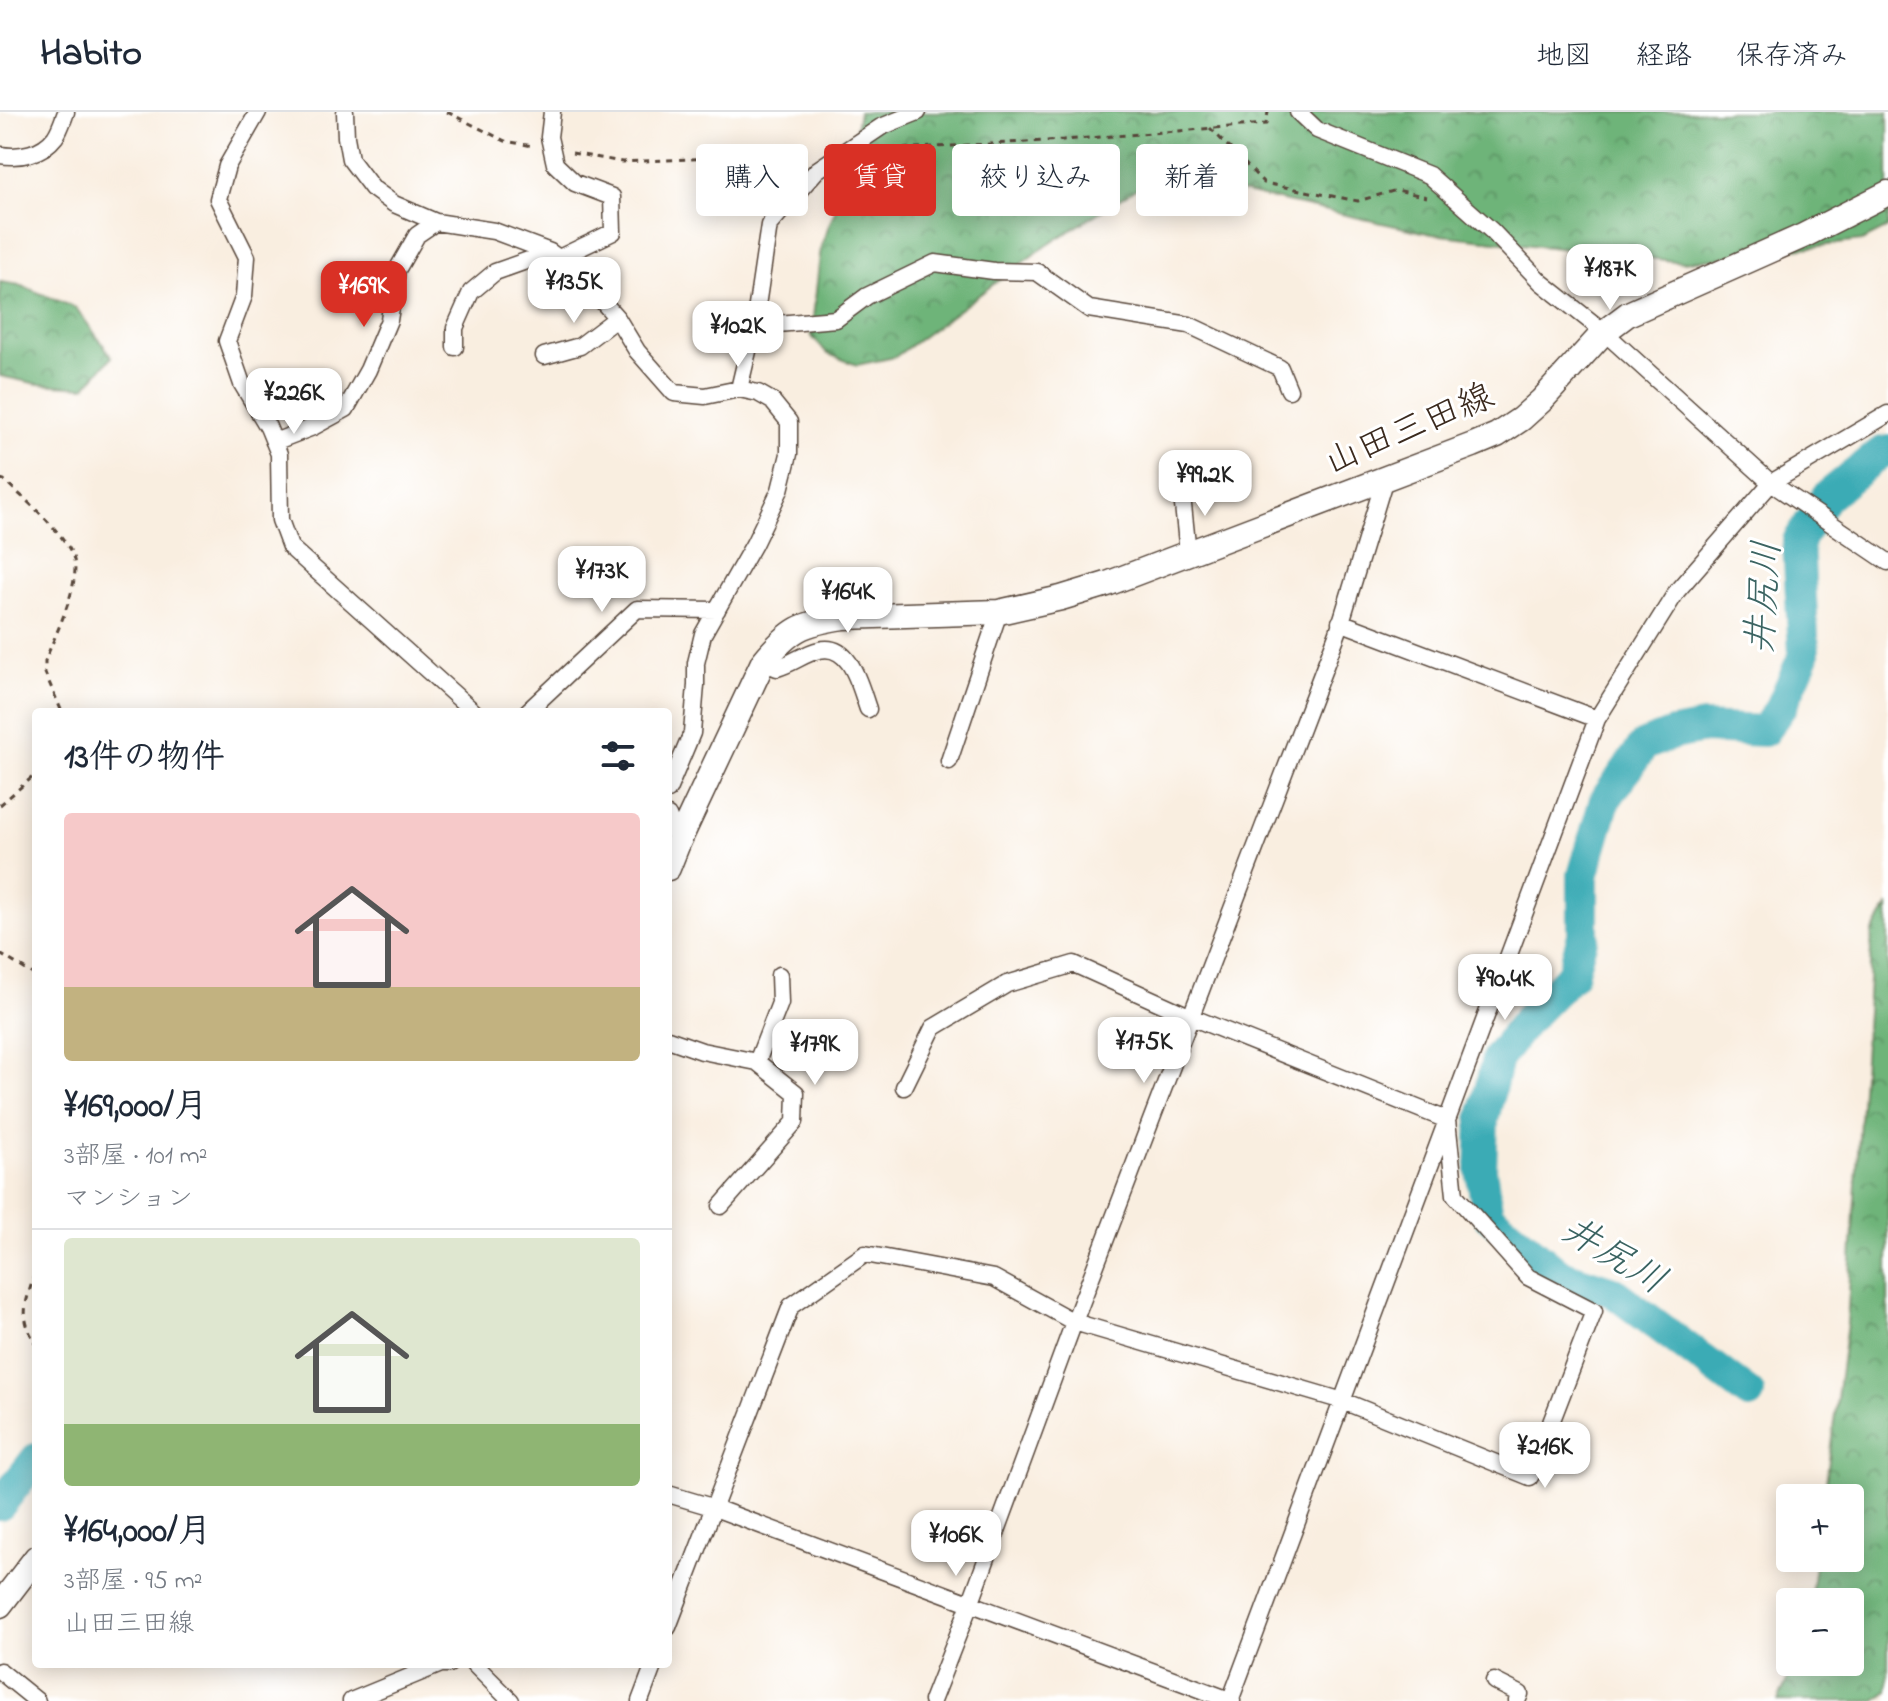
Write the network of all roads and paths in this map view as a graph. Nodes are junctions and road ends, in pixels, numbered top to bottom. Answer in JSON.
{"nodes":[{"id":1,"x":66,"y":112,"type":"edge"},
{"id":2,"x":258,"y":112,"type":"edge"},
{"id":3,"x":345,"y":112,"type":"edge"},
{"id":4,"x":552,"y":112,"type":"edge"},
{"id":5,"x":918,"y":112,"type":"edge"},
{"id":6,"x":1298,"y":112,"type":"edge"},
{"id":7,"x":1210,"y":128,"type":"dead end"},
{"id":8,"x":0,"y":155,"type":"edge"},
{"id":9,"x":1888,"y":193,"type":"edge"},
{"id":10,"x":1462,"y":205,"type":"junction"},
{"id":11,"x":436,"y":222,"type":"junction"},
{"id":12,"x":559,"y":258,"type":"junction"},
{"id":13,"x":617,"y":318,"type":"junction"},
{"id":14,"x":754,"y":326,"type":"junction"},
{"id":15,"x":1604,"y":332,"type":"junction"},
{"id":16,"x":455,"y":347,"type":"dead end"},
{"id":17,"x":544,"y":356,"type":"dead end"},
{"id":18,"x":739,"y":389,"type":"junction"},
{"id":19,"x":1289,"y":390,"type":"dead end"},
{"id":20,"x":1888,"y":414,"type":"edge"},
{"id":21,"x":274,"y":442,"type":"junction"},
{"id":22,"x":1385,"y":478,"type":"junction"},
{"id":23,"x":0,"y":479,"type":"edge"},
{"id":24,"x":1771,"y":483,"type":"junction"},
{"id":25,"x":1181,"y":486,"type":"dead end"},
{"id":26,"x":1188,"y":553,"type":"junction"},
{"id":27,"x":1888,"y":562,"type":"edge"},
{"id":28,"x":717,"y":610,"type":"junction"},
{"id":29,"x":999,"y":612,"type":"junction"},
{"id":30,"x":1340,"y":622,"type":"junction"},
{"id":31,"x":763,"y":662,"type":"junction"},
{"id":32,"x":60,"y":708,"type":"edge"},
{"id":33,"x":470,"y":708,"type":"edge"},
{"id":34,"x":531,"y":708,"type":"edge"},
{"id":35,"x":868,"y":709,"type":"dead end"},
{"id":36,"x":1597,"y":719,"type":"junction"},
{"id":37,"x":949,"y":761,"type":"dead end"},
{"id":38,"x":32,"y":777,"type":"edge"},
{"id":39,"x":672,"y":780,"type":"edge"},
{"id":40,"x":0,"y":805,"type":"edge"},
{"id":41,"x":672,"y":827,"type":"edge"},
{"id":42,"x":678,"y":843,"type":"junction"},
{"id":43,"x":672,"y":858,"type":"edge"},
{"id":44,"x":0,"y":954,"type":"edge"},
{"id":45,"x":32,"y":974,"type":"edge"},
{"id":46,"x":779,"y":975,"type":"dead end"},
{"id":47,"x":1191,"y":1017,"type":"junction"},
{"id":48,"x":672,"y":1040,"type":"edge"},
{"id":49,"x":757,"y":1062,"type":"junction"},
{"id":50,"x":904,"y":1087,"type":"dead end"},
{"id":51,"x":1447,"y":1120,"type":"junction"},
{"id":52,"x":721,"y":1206,"type":"dead end"},
{"id":53,"x":32,"y":1282,"type":"edge"},
{"id":54,"x":1074,"y":1322,"type":"junction"},
{"id":55,"x":32,"y":1337,"type":"edge"},
{"id":56,"x":1343,"y":1401,"type":"junction"},
{"id":57,"x":672,"y":1495,"type":"edge"},
{"id":58,"x":712,"y":1507,"type":"junction"},
{"id":59,"x":32,"y":1563,"type":"edge"},
{"id":60,"x":970,"y":1604,"type":"junction"},
{"id":61,"x":0,"y":1605,"type":"edge"},
{"id":62,"x":672,"y":1616,"type":"edge"},
{"id":63,"x":431,"y":1668,"type":"edge"},
{"id":64,"x":478,"y":1668,"type":"edge"},
{"id":65,"x":652,"y":1668,"type":"edge"},
{"id":66,"x":0,"y":1671,"type":"edge"},
{"id":67,"x":1494,"y":1681,"type":"dead end"},
{"id":68,"x":37,"y":1701,"type":"edge"},
{"id":69,"x":351,"y":1701,"type":"edge"},
{"id":70,"x":511,"y":1701,"type":"edge"},
{"id":71,"x":640,"y":1701,"type":"edge"},
{"id":72,"x":932,"y":1701,"type":"edge"},
{"id":73,"x":1230,"y":1701,"type":"edge"},
{"id":74,"x":1517,"y":1701,"type":"edge"}],
"edges":[{"from":1,"to":8,"type":"street"},
{"from":2,"to":21,"type":"street"},
{"from":3,"to":11,"type":"street"},
{"from":4,"to":12,"type":"street"},
{"from":5,"to":14,"type":"street"},
{"from":6,"to":10,"type":"street"},
{"from":7,"to":10,"type":"path"},
{"from":9,"to":15,"type":"main road","name":"山田三田線"},
{"from":10,"to":15,"type":"street"},
{"from":11,"to":12,"type":"street"},
{"from":11,"to":21,"type":"street"},
{"from":12,"to":13,"type":"street"},
{"from":12,"to":16,"type":"street"},
{"from":13,"to":17,"type":"street"},
{"from":13,"to":18,"type":"street"},
{"from":14,"to":18,"type":"street"},
{"from":14,"to":19,"type":"street"},
{"from":15,"to":22,"type":"main road","name":"山田三田線"},
{"from":15,"to":24,"type":"street"},
{"from":18,"to":28,"type":"street"},
{"from":20,"to":24,"type":"street"},
{"from":21,"to":33,"type":"street"},
{"from":22,"to":26,"type":"main road","name":"山田三田線"},
{"from":22,"to":30,"type":"street"},
{"from":23,"to":32,"type":"path"},
{"from":24,"to":27,"type":"street"},
{"from":24,"to":36,"type":"street"},
{"from":25,"to":26,"type":"street"},
{"from":26,"to":29,"type":"main road","name":"山田三田線"},
{"from":28,"to":34,"type":"street"},
{"from":28,"to":39,"type":"street"},
{"from":29,"to":31,"type":"main road","name":"山田三田線"},
{"from":29,"to":37,"type":"street"},
{"from":30,"to":36,"type":"street"},
{"from":30,"to":47,"type":"street"},
{"from":31,"to":35,"type":"street"},
{"from":31,"to":42,"type":"main road","name":"山田三田線"},
{"from":36,"to":51,"type":"street"},
{"from":38,"to":40,"type":"path"},
{"from":41,"to":42,"type":"street"},
{"from":42,"to":43,"type":"main road","name":"山田三田線"},
{"from":44,"to":45,"type":"path"},
{"from":46,"to":49,"type":"street"},
{"from":47,"to":50,"type":"street"},
{"from":47,"to":51,"type":"street"},
{"from":47,"to":54,"type":"street"},
{"from":48,"to":49,"type":"street"},
{"from":49,"to":52,"type":"street"},
{"from":51,"to":56,"type":"street"},
{"from":51,"to":56,"type":"street"},
{"from":53,"to":55,"type":"path"},
{"from":54,"to":56,"type":"street"},
{"from":54,"to":58,"type":"street"},
{"from":54,"to":60,"type":"street"},
{"from":56,"to":73,"type":"street"},
{"from":57,"to":58,"type":"street"},
{"from":58,"to":60,"type":"street"},
{"from":58,"to":62,"type":"street"},
{"from":59,"to":61,"type":"main road"},
{"from":60,"to":72,"type":"street"},
{"from":60,"to":73,"type":"street"},
{"from":63,"to":69,"type":"street"},
{"from":64,"to":70,"type":"street"},
{"from":65,"to":71,"type":"street"},
{"from":66,"to":68,"type":"street"},
{"from":67,"to":74,"type":"street"}]}
